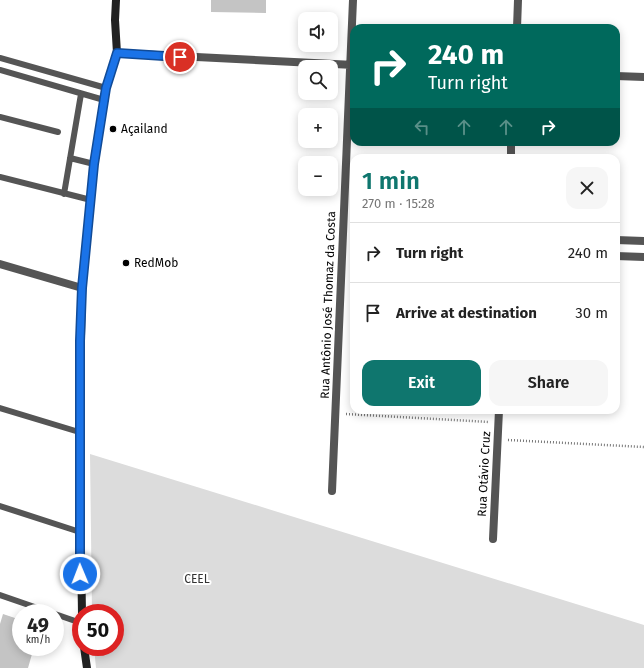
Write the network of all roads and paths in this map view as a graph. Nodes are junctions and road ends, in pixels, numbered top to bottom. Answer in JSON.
{"nodes":[{"id":1,"x":116,"y":0,"type":"edge"},
{"id":2,"x":352,"y":0,"type":"edge"},
{"id":3,"x":518,"y":0,"type":"edge"},
{"id":4,"x":352,"y":24,"type":"edge"},
{"id":5,"x":517,"y":24,"type":"edge"},
{"id":6,"x":117,"y":53,"type":"junction"},
{"id":7,"x":0,"y":58,"type":"edge"},
{"id":8,"x":350,"y":65,"type":"edge"},
{"id":9,"x":0,"y":70,"type":"edge"},
{"id":10,"x":620,"y":76,"type":"edge"},
{"id":11,"x":644,"y":77,"type":"edge"},
{"id":12,"x":106,"y":88,"type":"junction"},
{"id":13,"x":82,"y":94,"type":"junction"},
{"id":14,"x":104,"y":100,"type":"junction"},
{"id":15,"x":350,"y":109,"type":"edge"},
{"id":16,"x":0,"y":117,"type":"edge"},
{"id":17,"x":58,"y":132,"type":"dead end"},
{"id":18,"x":70,"y":158,"type":"junction"},
{"id":19,"x":94,"y":164,"type":"junction"},
{"id":20,"x":0,"y":177,"type":"edge"},
{"id":21,"x":64,"y":194,"type":"junction"},
{"id":22,"x":91,"y":200,"type":"junction"},
{"id":23,"x":620,"y":240,"type":"edge"},
{"id":24,"x":644,"y":241,"type":"edge"},
{"id":25,"x":620,"y":256,"type":"edge"},
{"id":26,"x":644,"y":257,"type":"edge"},
{"id":27,"x":0,"y":264,"type":"edge"},
{"id":28,"x":82,"y":288,"type":"junction"},
{"id":29,"x":0,"y":408,"type":"edge"},
{"id":30,"x":336,"y":414,"type":"junction"},
{"id":31,"x":499,"y":414,"type":"edge"},
{"id":32,"x":499,"y":423,"type":"junction"},
{"id":33,"x":79,"y":432,"type":"junction"},
{"id":34,"x":498,"y":440,"type":"junction"},
{"id":35,"x":644,"y":447,"type":"edge"},
{"id":36,"x":332,"y":491,"type":"dead end"},
{"id":37,"x":0,"y":506,"type":"edge"},
{"id":38,"x":80,"y":532,"type":"junction"},
{"id":39,"x":493,"y":539,"type":"dead end"},
{"id":40,"x":0,"y":595,"type":"edge"},
{"id":41,"x":26,"y":604,"type":"edge"},
{"id":42,"x":82,"y":604,"type":"edge"},
{"id":43,"x":85,"y":656,"type":"edge"},
{"id":44,"x":87,"y":668,"type":"edge"}],
"edges":[{"from":1,"to":6,"type":"main road"},
{"from":2,"to":4,"type":"street","name":"Rua Antônio José Thomaz da Costa"},
{"from":3,"to":5,"type":"street"},
{"from":6,"to":8,"type":"street"},
{"from":6,"to":12,"type":"main road"},
{"from":7,"to":12,"type":"lane"},
{"from":9,"to":13,"type":"lane"},
{"from":10,"to":11,"type":"street"},
{"from":12,"to":14,"type":"main road"},
{"from":13,"to":14,"type":"lane"},
{"from":13,"to":18,"type":"lane"},
{"from":14,"to":19,"type":"main road"},
{"from":15,"to":30,"type":"street","name":"Rua Antônio José Thomaz da Costa"},
{"from":16,"to":17,"type":"lane"},
{"from":18,"to":19,"type":"lane"},
{"from":18,"to":21,"type":"lane"},
{"from":19,"to":22,"type":"main road"},
{"from":20,"to":21,"type":"lane"},
{"from":21,"to":22,"type":"lane"},
{"from":22,"to":28,"type":"main road"},
{"from":23,"to":24,"type":"street"},
{"from":25,"to":26,"type":"street"},
{"from":27,"to":28,"type":"street"},
{"from":28,"to":33,"type":"main road"},
{"from":29,"to":33,"type":"lane"},
{"from":30,"to":32,"type":"path"},
{"from":30,"to":36,"type":"street","name":"Rua Antônio José Thomaz da Costa"},
{"from":31,"to":32,"type":"street","name":"Rua Otávio Cruz"},
{"from":32,"to":34,"type":"street","name":"Rua Otávio Cruz"},
{"from":33,"to":38,"type":"main road"},
{"from":34,"to":35,"type":"path"},
{"from":34,"to":39,"type":"street","name":"Rua Otávio Cruz"},
{"from":37,"to":38,"type":"lane"},
{"from":38,"to":42,"type":"main road"},
{"from":40,"to":41,"type":"lane"},
{"from":43,"to":44,"type":"main road"}]}
